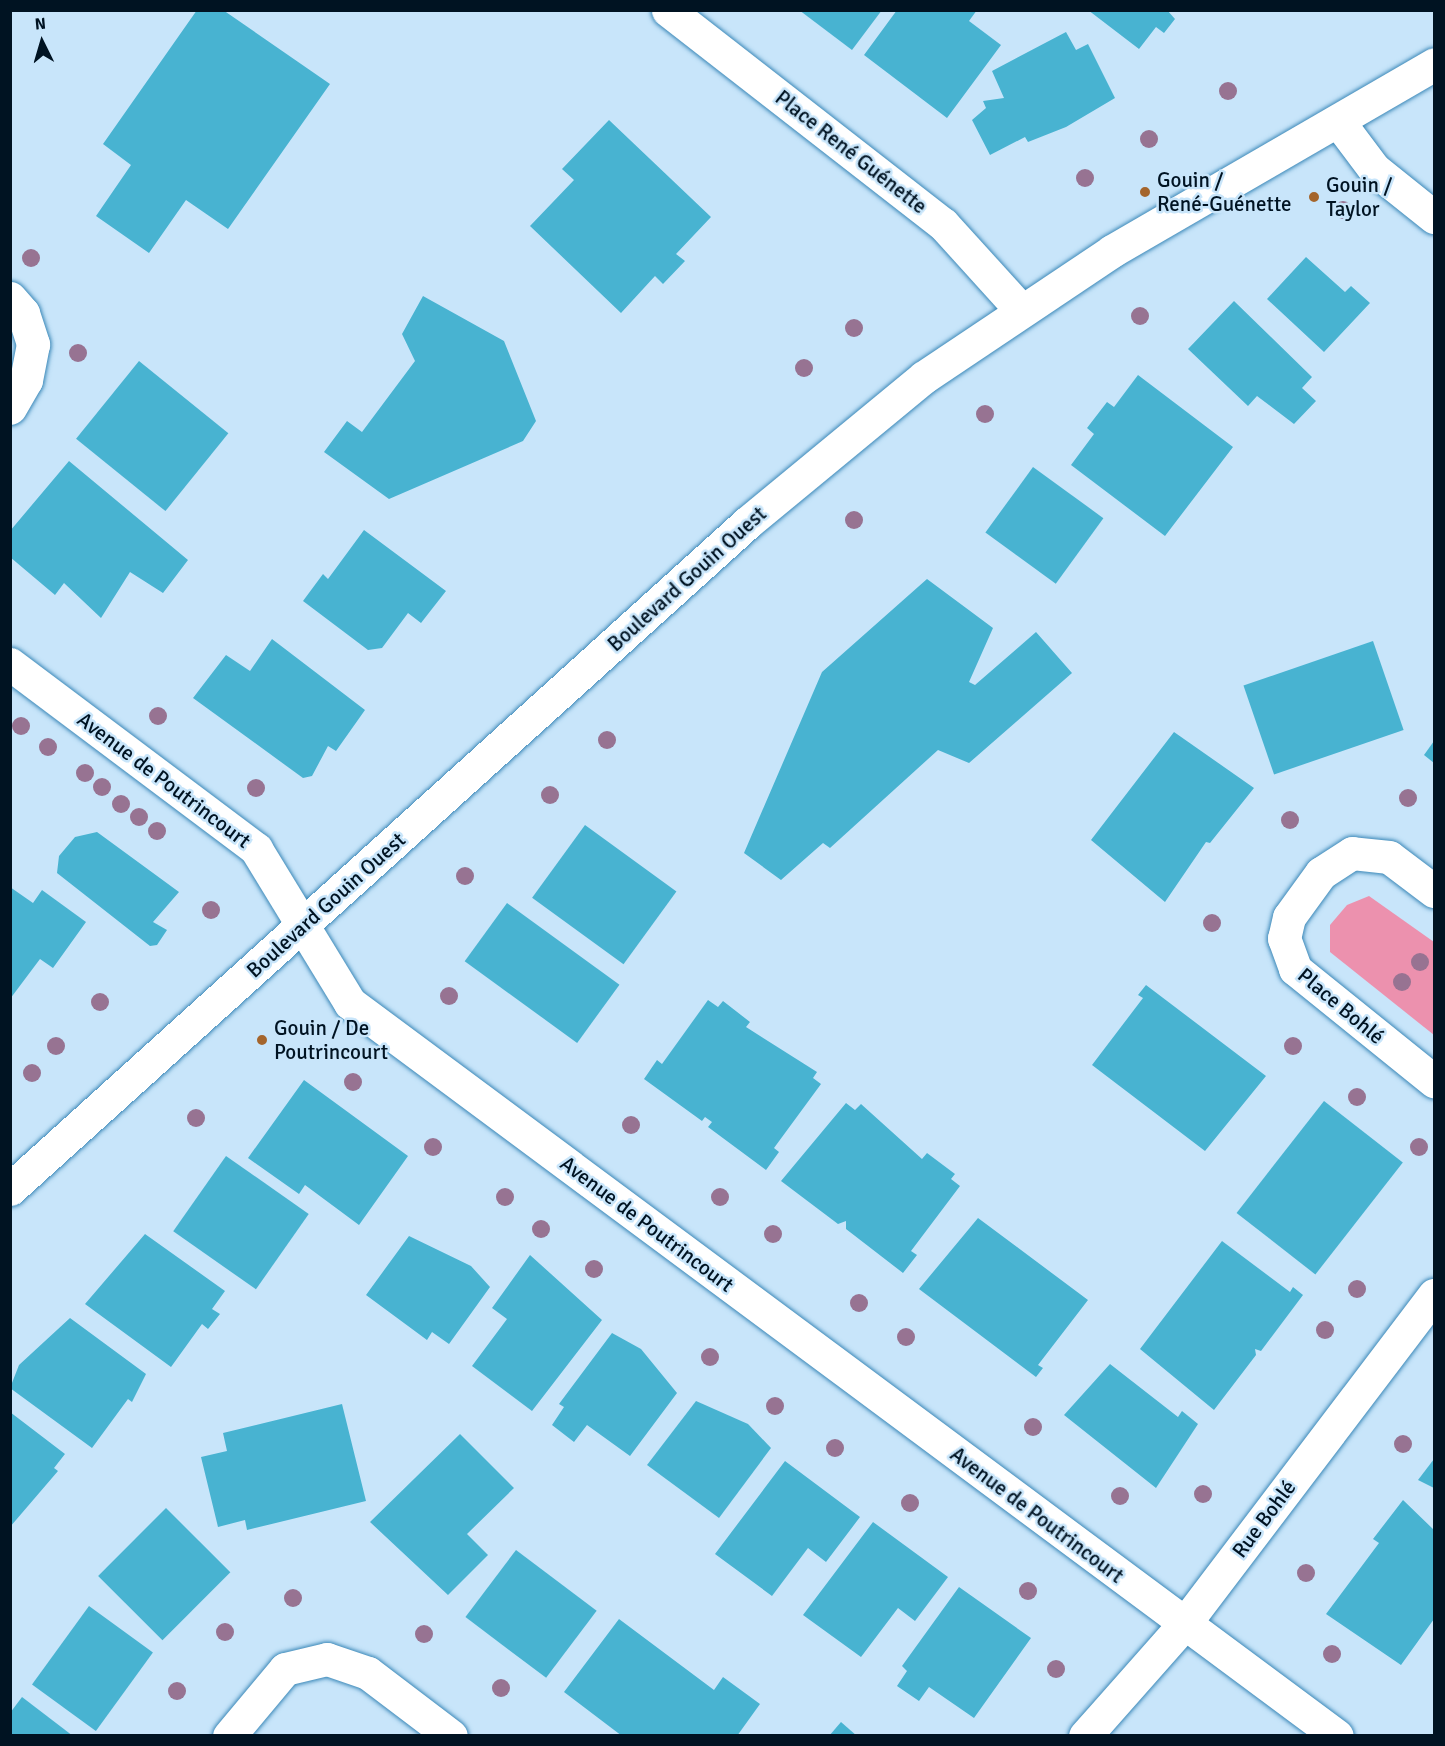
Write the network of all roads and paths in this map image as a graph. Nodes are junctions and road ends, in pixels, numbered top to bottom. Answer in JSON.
{"nodes":[{"id":1,"x":668,"y":10,"type":"edge"},
{"id":2,"x":1434,"y":64,"type":"edge"},
{"id":3,"x":1338,"y":121,"type":"junction"},
{"id":4,"x":1434,"y":217,"type":"edge"},
{"id":5,"x":10,"y":298,"type":"edge"},
{"id":6,"x":1020,"y":309,"type":"junction"},
{"id":7,"x":10,"y":408,"type":"edge"},
{"id":8,"x":10,"y":664,"type":"edge"},
{"id":9,"x":1434,"y":891,"type":"edge"},
{"id":10,"x":302,"y":926,"type":"junction"},
{"id":11,"x":1434,"y":1082,"type":"edge"},
{"id":12,"x":10,"y":1190,"type":"edge"},
{"id":13,"x":1434,"y":1294,"type":"edge"},
{"id":14,"x":1185,"y":1623,"type":"junction"},
{"id":15,"x":229,"y":1736,"type":"edge"},
{"id":16,"x":451,"y":1736,"type":"edge"},
{"id":17,"x":1085,"y":1736,"type":"edge"},
{"id":18,"x":1337,"y":1736,"type":"edge"}],
"edges":[{"from":1,"to":6,"type":"street","name":"Place René Guénette"},
{"from":2,"to":3,"type":"street","name":"Boulevard Gouin Ouest"},
{"from":3,"to":4,"type":"street"},
{"from":3,"to":6,"type":"street","name":"Boulevard Gouin Ouest"},
{"from":5,"to":7,"type":"street"},
{"from":6,"to":10,"type":"street","name":"Boulevard Gouin Ouest"},
{"from":8,"to":10,"type":"street","name":"Avenue de Poutrincourt"},
{"from":9,"to":11,"type":"street","name":"Place Bohlé"},
{"from":10,"to":12,"type":"street","name":"Boulevard Gouin Ouest"},
{"from":10,"to":14,"type":"street","name":"Avenue de Poutrincourt"},
{"from":13,"to":14,"type":"street","name":"Rue Bohlé"},
{"from":14,"to":17,"type":"street","name":"Rue Bohlé"},
{"from":14,"to":18,"type":"street","name":"Avenue de Poutrincourt"},
{"from":15,"to":16,"type":"street"}]}
